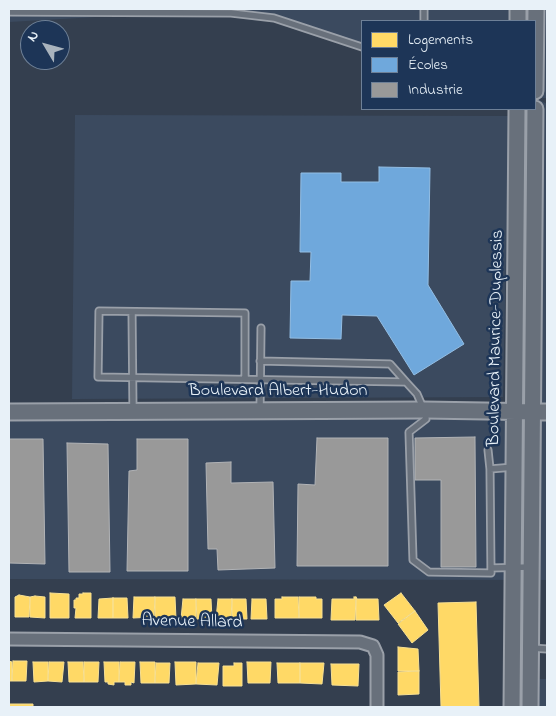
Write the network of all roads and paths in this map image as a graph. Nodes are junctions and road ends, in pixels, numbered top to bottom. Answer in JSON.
{"nodes":[{"id":1,"x":9,"y":12,"type":"edge"},
{"id":2,"x":361,"y":47,"type":"edge"},
{"id":3,"x":517,"y":110,"type":"edge"},
{"id":4,"x":535,"y":110,"type":"edge"},
{"id":5,"x":518,"y":130,"type":"junction"},
{"id":6,"x":535,"y":131,"type":"junction"},
{"id":7,"x":518,"y":170,"type":"junction"},
{"id":8,"x":534,"y":171,"type":"junction"},
{"id":9,"x":132,"y":312,"type":"junction"},
{"id":10,"x":260,"y":328,"type":"dead end"},
{"id":11,"x":260,"y":361,"type":"junction"},
{"id":12,"x":132,"y":377,"type":"junction"},
{"id":13,"x":245,"y":379,"type":"junction"},
{"id":14,"x":260,"y":379,"type":"junction"},
{"id":15,"x":406,"y":382,"type":"junction"},
{"id":16,"x":424,"y":410,"type":"junction"},
{"id":17,"x":133,"y":411,"type":"junction"},
{"id":18,"x":9,"y":412,"type":"edge"},
{"id":19,"x":260,"y":412,"type":"junction"},
{"id":20,"x":515,"y":412,"type":"junction"},
{"id":21,"x":540,"y":412,"type":"edge"},
{"id":22,"x":488,"y":450,"type":"dead end"},
{"id":23,"x":514,"y":467,"type":"junction"},
{"id":24,"x":490,"y":469,"type":"junction"},
{"id":25,"x":514,"y":567,"type":"junction"},
{"id":26,"x":531,"y":567,"type":"junction"},
{"id":27,"x":491,"y":568,"type":"junction"},
{"id":28,"x":9,"y":639,"type":"edge"},
{"id":29,"x":531,"y":648,"type":"junction"},
{"id":30,"x":547,"y":649,"type":"edge"},
{"id":31,"x":377,"y":707,"type":"edge"},
{"id":32,"x":512,"y":707,"type":"edge"},
{"id":33,"x":530,"y":707,"type":"edge"}],
"edges":[{"from":1,"to":2,"type":"lane"},
{"from":3,"to":5,"type":"street","name":"Boulevard Maurice-Duplessis"},
{"from":4,"to":6,"type":"street","name":"Boulevard Maurice-Duplessis"},
{"from":5,"to":6,"type":"lane"},
{"from":5,"to":7,"type":"street","name":"Boulevard Maurice-Duplessis"},
{"from":6,"to":8,"type":"street","name":"Boulevard Maurice-Duplessis"},
{"from":7,"to":8,"type":"lane"},
{"from":7,"to":20,"type":"street","name":"Boulevard Maurice-Duplessis"},
{"from":8,"to":21,"type":"street","name":"Boulevard Maurice-Duplessis"},
{"from":9,"to":12,"type":"lane"},
{"from":9,"to":12,"type":"lane"},
{"from":9,"to":13,"type":"lane"},
{"from":10,"to":11,"type":"lane"},
{"from":11,"to":14,"type":"lane"},
{"from":11,"to":15,"type":"lane"},
{"from":12,"to":13,"type":"lane"},
{"from":12,"to":17,"type":"lane"},
{"from":13,"to":14,"type":"lane"},
{"from":14,"to":15,"type":"lane"},
{"from":14,"to":19,"type":"lane"},
{"from":15,"to":16,"type":"lane"},
{"from":16,"to":19,"type":"street","name":"Boulevard Albert-Hudon"},
{"from":16,"to":20,"type":"street","name":"Boulevard Albert-Hudon"},
{"from":16,"to":27,"type":"lane"},
{"from":17,"to":18,"type":"street","name":"Boulevard Albert-Hudon"},
{"from":17,"to":19,"type":"street","name":"Boulevard Albert-Hudon"},
{"from":20,"to":21,"type":"street","name":"Boulevard Albert-Hudon"},
{"from":20,"to":23,"type":"street","name":"Boulevard Maurice-Duplessis"},
{"from":21,"to":26,"type":"street","name":"Boulevard Maurice-Duplessis"},
{"from":22,"to":24,"type":"lane"},
{"from":23,"to":24,"type":"lane"},
{"from":23,"to":25,"type":"street","name":"Boulevard Maurice-Duplessis"},
{"from":24,"to":27,"type":"lane"},
{"from":25,"to":26,"type":"lane"},
{"from":25,"to":27,"type":"lane"},
{"from":25,"to":32,"type":"street","name":"Boulevard Maurice-Duplessis"},
{"from":26,"to":29,"type":"street","name":"Boulevard Maurice-Duplessis"},
{"from":28,"to":31,"type":"street","name":"Avenue Allard"},
{"from":29,"to":30,"type":"lane"},
{"from":29,"to":33,"type":"street","name":"Boulevard Maurice-Duplessis"}]}
